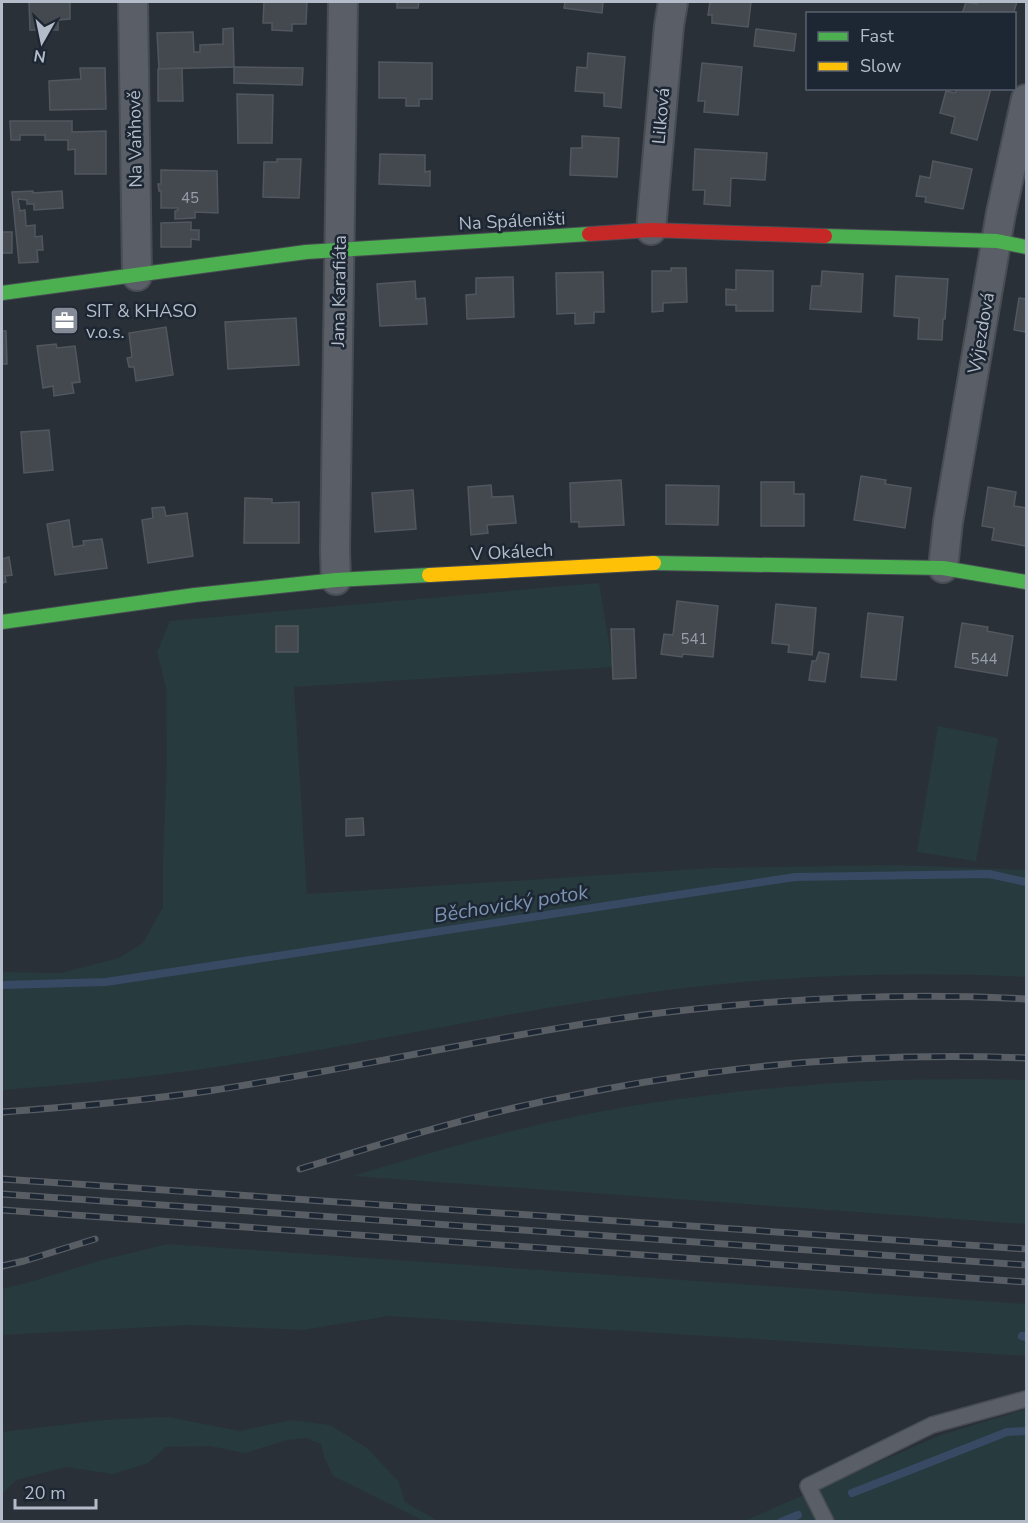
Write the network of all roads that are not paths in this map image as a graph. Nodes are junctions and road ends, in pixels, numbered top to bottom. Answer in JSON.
{"nodes":[{"id":1,"x":133,"y":2,"type":"edge"},
{"id":2,"x":344,"y":2,"type":"edge"},
{"id":3,"x":673,"y":2,"type":"edge"},
{"id":4,"x":1026,"y":99,"type":"edge"},
{"id":5,"x":651,"y":230,"type":"junction"},
{"id":6,"x":997,"y":241,"type":"junction"},
{"id":7,"x":1026,"y":246,"type":"edge"},
{"id":8,"x":339,"y":250,"type":"junction"},
{"id":9,"x":137,"y":276,"type":"junction"},
{"id":10,"x":2,"y":293,"type":"edge"},
{"id":11,"x":943,"y":568,"type":"junction"},
{"id":12,"x":336,"y":580,"type":"junction"},
{"id":13,"x":1026,"y":582,"type":"edge"},
{"id":14,"x":2,"y":622,"type":"edge"},
{"id":15,"x":1026,"y":1399,"type":"edge"},
{"id":16,"x":826,"y":1521,"type":"edge"}],
"edges":[{"from":1,"to":9,"type":"street","name":"Na Vaňhově"},
{"from":2,"to":8,"type":"street","name":"Jana Karafiáta"},
{"from":3,"to":5,"type":"street","name":"Lilková"},
{"from":4,"to":6,"type":"street","name":"Výjezdová"},
{"from":5,"to":6,"type":"street","name":"Na Spáleništi"},
{"from":5,"to":8,"type":"street","name":"Na Spáleništi"},
{"from":6,"to":7,"type":"street","name":"Na Spáleništi"},
{"from":6,"to":11,"type":"street","name":"Výjezdová"},
{"from":8,"to":9,"type":"street","name":"Na Spáleništi"},
{"from":8,"to":12,"type":"street","name":"Jana Karafiáta"},
{"from":9,"to":10,"type":"street","name":"Na Spáleništi"},
{"from":11,"to":12,"type":"street","name":"V Okálech"},
{"from":11,"to":13,"type":"street","name":"V Okálech"},
{"from":12,"to":14,"type":"street","name":"V Okálech"},
{"from":15,"to":16,"type":"lane"}]}
